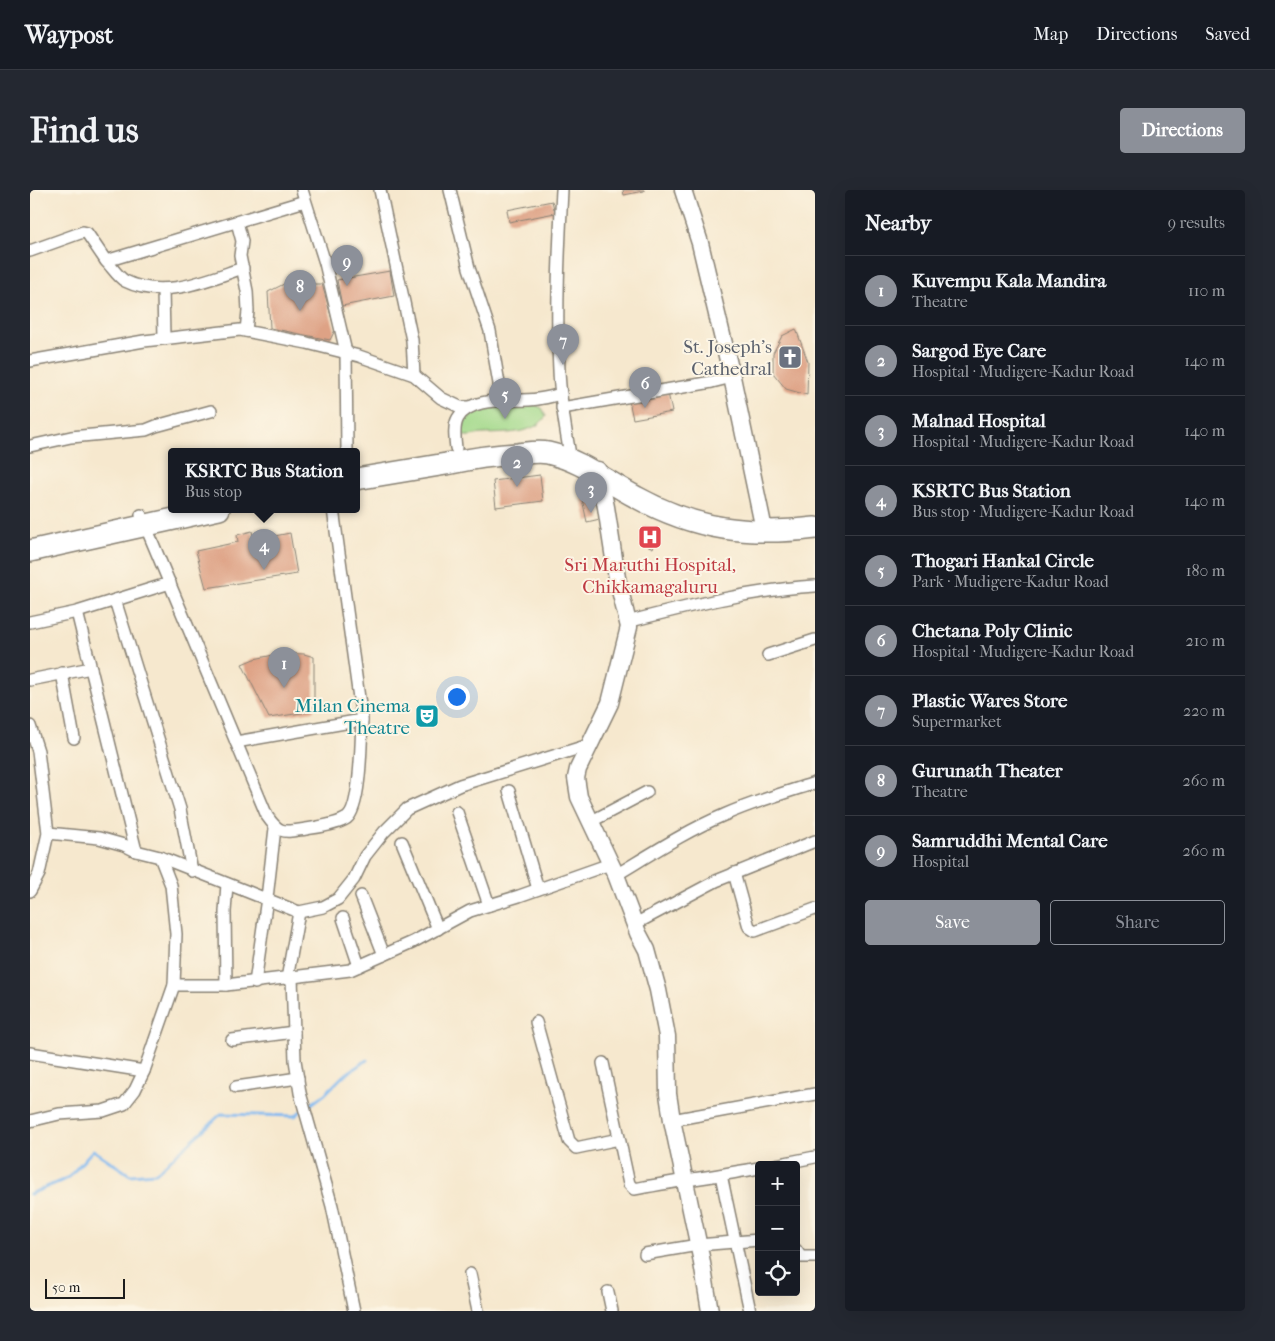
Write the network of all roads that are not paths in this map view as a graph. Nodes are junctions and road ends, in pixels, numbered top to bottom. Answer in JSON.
{"nodes":[{"id":1,"x":302,"y":190,"type":"edge"},
{"id":2,"x":380,"y":190,"type":"edge"},
{"id":3,"x":450,"y":190,"type":"edge"},
{"id":4,"x":562,"y":190,"type":"edge"},
{"id":5,"x":683,"y":190,"type":"edge"},
{"id":6,"x":305,"y":202,"type":"junction"},
{"id":7,"x":237,"y":222,"type":"junction"},
{"id":8,"x":30,"y":251,"type":"edge"},
{"id":9,"x":106,"y":261,"type":"junction"},
{"id":10,"x":243,"y":268,"type":"junction"},
{"id":11,"x":163,"y":289,"type":"junction"},
{"id":12,"x":246,"y":330,"type":"junction"},
{"id":13,"x":164,"y":338,"type":"junction"},
{"id":14,"x":346,"y":352,"type":"junction"},
{"id":15,"x":30,"y":361,"type":"edge"},
{"id":16,"x":414,"y":375,"type":"junction"},
{"id":17,"x":732,"y":377,"type":"junction"},
{"id":18,"x":561,"y":394,"type":"junction"},
{"id":19,"x":502,"y":401,"type":"junction"},
{"id":20,"x":470,"y":407,"type":"junction"},
{"id":21,"x":562,"y":408,"type":"junction"},
{"id":22,"x":211,"y":411,"type":"dead end"},
{"id":23,"x":30,"y":446,"type":"edge"},
{"id":24,"x":347,"y":448,"type":"edge"},
{"id":25,"x":456,"y":448,"type":"junction"},
{"id":26,"x":570,"y":454,"type":"junction"},
{"id":27,"x":360,"y":463,"type":"edge"},
{"id":28,"x":597,"y":467,"type":"junction"},
{"id":29,"x":360,"y":478,"type":"edge"},
{"id":30,"x":168,"y":510,"type":"edge"},
{"id":31,"x":191,"y":513,"type":"edge"},
{"id":32,"x":334,"y":513,"type":"edge"},
{"id":33,"x":815,"y":517,"type":"edge"},
{"id":34,"x":143,"y":520,"type":"junction"},
{"id":35,"x":762,"y":520,"type":"junction"},
{"id":36,"x":815,"y":528,"type":"edge"},
{"id":37,"x":30,"y":539,"type":"edge"},
{"id":38,"x":30,"y":551,"type":"edge"},
{"id":39,"x":170,"y":583,"type":"junction"},
{"id":40,"x":815,"y":586,"type":"edge"},
{"id":41,"x":115,"y":600,"type":"junction"},
{"id":42,"x":77,"y":612,"type":"junction"},
{"id":43,"x":30,"y":622,"type":"edge"},
{"id":44,"x":628,"y":622,"type":"junction"},
{"id":45,"x":815,"y":640,"type":"edge"},
{"id":46,"x":768,"y":654,"type":"dead end"},
{"id":47,"x":91,"y":668,"type":"junction"},
{"id":48,"x":62,"y":674,"type":"junction"},
{"id":49,"x":30,"y":680,"type":"edge"},
{"id":50,"x":362,"y":720,"type":"junction"},
{"id":51,"x":30,"y":726,"type":"edge"},
{"id":52,"x":74,"y":738,"type":"dead end"},
{"id":53,"x":236,"y":742,"type":"junction"},
{"id":54,"x":590,"y":745,"type":"junction"},
{"id":55,"x":34,"y":752,"type":"edge"},
{"id":56,"x":815,"y":783,"type":"edge"},
{"id":57,"x":509,"y":791,"type":"dead end"},
{"id":58,"x":647,"y":792,"type":"dead end"},
{"id":59,"x":457,"y":812,"type":"dead end"},
{"id":60,"x":592,"y":821,"type":"junction"},
{"id":61,"x":275,"y":828,"type":"junction"},
{"id":62,"x":48,"y":833,"type":"junction"},
{"id":63,"x":815,"y":841,"type":"edge"},
{"id":64,"x":402,"y":842,"type":"dead end"},
{"id":65,"x":136,"y":851,"type":"junction"},
{"id":66,"x":160,"y":857,"type":"junction"},
{"id":67,"x":613,"y":869,"type":"junction"},
{"id":68,"x":192,"y":870,"type":"junction"},
{"id":69,"x":734,"y":873,"type":"junction"},
{"id":70,"x":227,"y":884,"type":"junction"},
{"id":71,"x":538,"y":889,"type":"junction"},
{"id":72,"x":30,"y":891,"type":"edge"},
{"id":73,"x":361,"y":896,"type":"dead end"},
{"id":74,"x":267,"y":898,"type":"junction"},
{"id":75,"x":489,"y":905,"type":"junction"},
{"id":76,"x":815,"y":909,"type":"edge"},
{"id":77,"x":299,"y":912,"type":"junction"},
{"id":78,"x":343,"y":918,"type":"dead end"},
{"id":79,"x":635,"y":924,"type":"junction"},
{"id":80,"x":438,"y":929,"type":"junction"},
{"id":81,"x":384,"y":955,"type":"junction"},
{"id":82,"x":359,"y":966,"type":"junction"},
{"id":83,"x":290,"y":979,"type":"junction"},
{"id":84,"x":255,"y":983,"type":"junction"},
{"id":85,"x":174,"y":986,"type":"junction"},
{"id":86,"x":226,"y":986,"type":"junction"},
{"id":87,"x":536,"y":1022,"type":"dead end"},
{"id":88,"x":294,"y":1032,"type":"junction"},
{"id":89,"x":232,"y":1040,"type":"dead end"},
{"id":90,"x":30,"y":1053,"type":"edge"},
{"id":91,"x":603,"y":1063,"type":"dead end"},
{"id":92,"x":144,"y":1071,"type":"junction"},
{"id":93,"x":298,"y":1078,"type":"junction"},
{"id":94,"x":236,"y":1088,"type":"dead end"},
{"id":95,"x":815,"y":1094,"type":"edge"},
{"id":96,"x":672,"y":1120,"type":"junction"},
{"id":97,"x":30,"y":1121,"type":"edge"},
{"id":98,"x":619,"y":1139,"type":"junction"},
{"id":99,"x":815,"y":1157,"type":"edge"},
{"id":100,"x":795,"y":1161,"type":"edge"},
{"id":101,"x":755,"y":1169,"type":"edge"},
{"id":102,"x":721,"y":1175,"type":"junction"},
{"id":103,"x":684,"y":1179,"type":"junction"},
{"id":104,"x":755,"y":1241,"type":"edge"},
{"id":105,"x":736,"y":1243,"type":"junction"},
{"id":106,"x":698,"y":1245,"type":"junction"},
{"id":107,"x":797,"y":1251,"type":"edge"},
{"id":108,"x":646,"y":1254,"type":"dead end"},
{"id":109,"x":815,"y":1258,"type":"edge"},
{"id":110,"x":470,"y":1274,"type":"dead end"},
{"id":111,"x":608,"y":1292,"type":"dead end"},
{"id":112,"x":354,"y":1311,"type":"edge"},
{"id":113,"x":478,"y":1311,"type":"edge"},
{"id":114,"x":612,"y":1311,"type":"edge"},
{"id":115,"x":710,"y":1311,"type":"edge"},
{"id":116,"x":750,"y":1311,"type":"edge"}],
"edges":[{"from":1,"to":6,"type":"street"},
{"from":2,"to":16,"type":"street"},
{"from":3,"to":19,"type":"street"},
{"from":4,"to":18,"type":"street"},
{"from":5,"to":17,"type":"street"},
{"from":6,"to":7,"type":"street"},
{"from":6,"to":14,"type":"street"},
{"from":7,"to":9,"type":"street"},
{"from":7,"to":10,"type":"street"},
{"from":8,"to":9,"type":"street"},
{"from":9,"to":11,"type":"street"},
{"from":10,"to":11,"type":"street"},
{"from":10,"to":12,"type":"street"},
{"from":11,"to":13,"type":"street"},
{"from":12,"to":13,"type":"street"},
{"from":12,"to":14,"type":"street"},
{"from":13,"to":15,"type":"street"},
{"from":14,"to":16,"type":"street"},
{"from":14,"to":24,"type":"street"},
{"from":16,"to":20,"type":"street"},
{"from":17,"to":21,"type":"street"},
{"from":17,"to":35,"type":"street"},
{"from":18,"to":19,"type":"street"},
{"from":18,"to":21,"type":"street"},
{"from":19,"to":20,"type":"street"},
{"from":20,"to":25,"type":"street"},
{"from":21,"to":26,"type":"street"},
{"from":22,"to":23,"type":"street"},
{"from":25,"to":26,"type":"highway"},
{"from":25,"to":27,"type":"highway"},
{"from":26,"to":28,"type":"highway"},
{"from":26,"to":29,"type":"highway"},
{"from":28,"to":35,"type":"highway"},
{"from":28,"to":36,"type":"highway"},
{"from":28,"to":44,"type":"street"},
{"from":30,"to":34,"type":"highway"},
{"from":31,"to":34,"type":"highway"},
{"from":32,"to":50,"type":"street"},
{"from":33,"to":35,"type":"highway"},
{"from":34,"to":37,"type":"highway"},
{"from":34,"to":38,"type":"highway"},
{"from":34,"to":39,"type":"street"},
{"from":39,"to":41,"type":"street"},
{"from":39,"to":53,"type":"street"},
{"from":40,"to":44,"type":"street"},
{"from":41,"to":42,"type":"street"},
{"from":41,"to":68,"type":"street"},
{"from":42,"to":43,"type":"street"},
{"from":42,"to":47,"type":"street"},
{"from":44,"to":54,"type":"street"},
{"from":45,"to":46,"type":"street"},
{"from":47,"to":48,"type":"street"},
{"from":47,"to":65,"type":"street"},
{"from":48,"to":49,"type":"street"},
{"from":48,"to":52,"type":"street"},
{"from":50,"to":53,"type":"street"},
{"from":50,"to":61,"type":"street"},
{"from":51,"to":55,"type":"street"},
{"from":53,"to":61,"type":"street"},
{"from":54,"to":60,"type":"street"},
{"from":54,"to":77,"type":"street"},
{"from":55,"to":62,"type":"street"},
{"from":56,"to":67,"type":"street"},
{"from":57,"to":71,"type":"street"},
{"from":58,"to":60,"type":"street"},
{"from":59,"to":75,"type":"street"},
{"from":60,"to":67,"type":"street"},
{"from":61,"to":74,"type":"street"},
{"from":62,"to":65,"type":"street"},
{"from":62,"to":72,"type":"street"},
{"from":63,"to":69,"type":"street"},
{"from":64,"to":80,"type":"street"},
{"from":65,"to":66,"type":"street"},
{"from":66,"to":68,"type":"street"},
{"from":66,"to":85,"type":"street"},
{"from":67,"to":71,"type":"street"},
{"from":67,"to":79,"type":"street"},
{"from":68,"to":70,"type":"street"},
{"from":69,"to":76,"type":"street"},
{"from":69,"to":79,"type":"street"},
{"from":70,"to":74,"type":"street"},
{"from":70,"to":86,"type":"street"},
{"from":71,"to":75,"type":"street"},
{"from":73,"to":81,"type":"street"},
{"from":74,"to":77,"type":"street"},
{"from":74,"to":84,"type":"street"},
{"from":75,"to":80,"type":"street"},
{"from":77,"to":83,"type":"street"},
{"from":78,"to":82,"type":"street"},
{"from":79,"to":96,"type":"street"},
{"from":80,"to":81,"type":"street"},
{"from":81,"to":82,"type":"street"},
{"from":82,"to":83,"type":"street"},
{"from":83,"to":84,"type":"street"},
{"from":83,"to":88,"type":"street"},
{"from":84,"to":86,"type":"street"},
{"from":85,"to":86,"type":"street"},
{"from":85,"to":92,"type":"street"},
{"from":87,"to":98,"type":"street"},
{"from":88,"to":89,"type":"street"},
{"from":88,"to":93,"type":"street"},
{"from":90,"to":92,"type":"street"},
{"from":91,"to":98,"type":"street"},
{"from":92,"to":97,"type":"street"},
{"from":93,"to":94,"type":"street"},
{"from":93,"to":112,"type":"street"},
{"from":95,"to":96,"type":"street"},
{"from":96,"to":103,"type":"street"},
{"from":98,"to":103,"type":"street"},
{"from":99,"to":100,"type":"street"},
{"from":101,"to":102,"type":"street"},
{"from":102,"to":103,"type":"street"},
{"from":102,"to":105,"type":"street"},
{"from":103,"to":106,"type":"street"},
{"from":104,"to":105,"type":"street"},
{"from":105,"to":106,"type":"street"},
{"from":105,"to":116,"type":"street"},
{"from":106,"to":108,"type":"street"},
{"from":106,"to":115,"type":"street"},
{"from":107,"to":109,"type":"street"},
{"from":110,"to":113,"type":"street"},
{"from":111,"to":114,"type":"street"}]}
